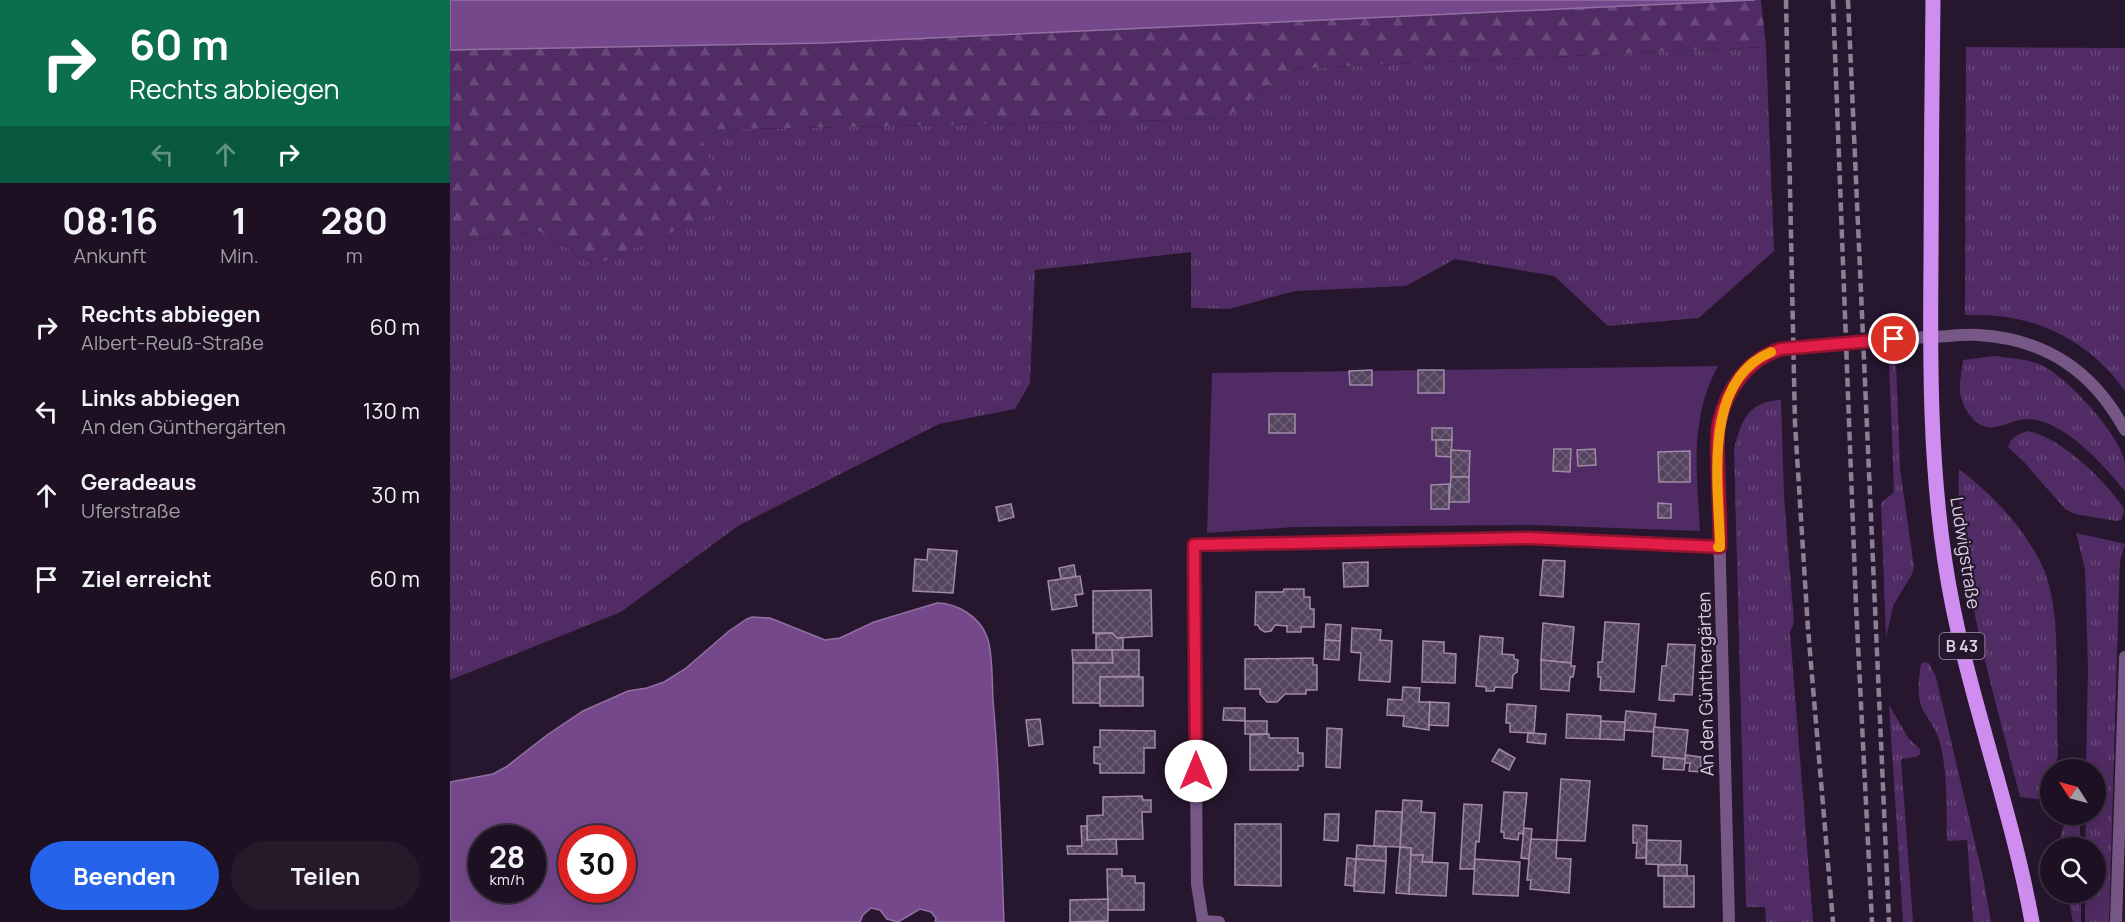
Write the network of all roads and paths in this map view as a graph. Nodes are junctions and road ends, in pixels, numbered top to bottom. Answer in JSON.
{"nodes":[{"id":1,"x":1933,"y":0,"type":"edge"},
{"id":2,"x":2125,"y":430,"type":"edge"},
{"id":3,"x":1720,"y":547,"type":"junction"},
{"id":4,"x":2125,"y":657,"type":"edge"},
{"id":5,"x":1203,"y":922,"type":"edge"},
{"id":6,"x":1219,"y":922,"type":"edge"},
{"id":7,"x":1729,"y":922,"type":"edge"},
{"id":8,"x":2032,"y":922,"type":"edge"},
{"id":9,"x":2116,"y":922,"type":"edge"}],
"edges":[{"from":1,"to":8,"type":"main road","name":"Ludwigstraße","number":"B 43"},
{"from":2,"to":3,"type":"street","name":"An den Günthergärten"},
{"from":3,"to":5,"type":"street"},
{"from":3,"to":7,"type":"street","name":"An den Günthergärten"},
{"from":4,"to":9,"type":"street"},
{"from":5,"to":6,"type":"street"}]}
